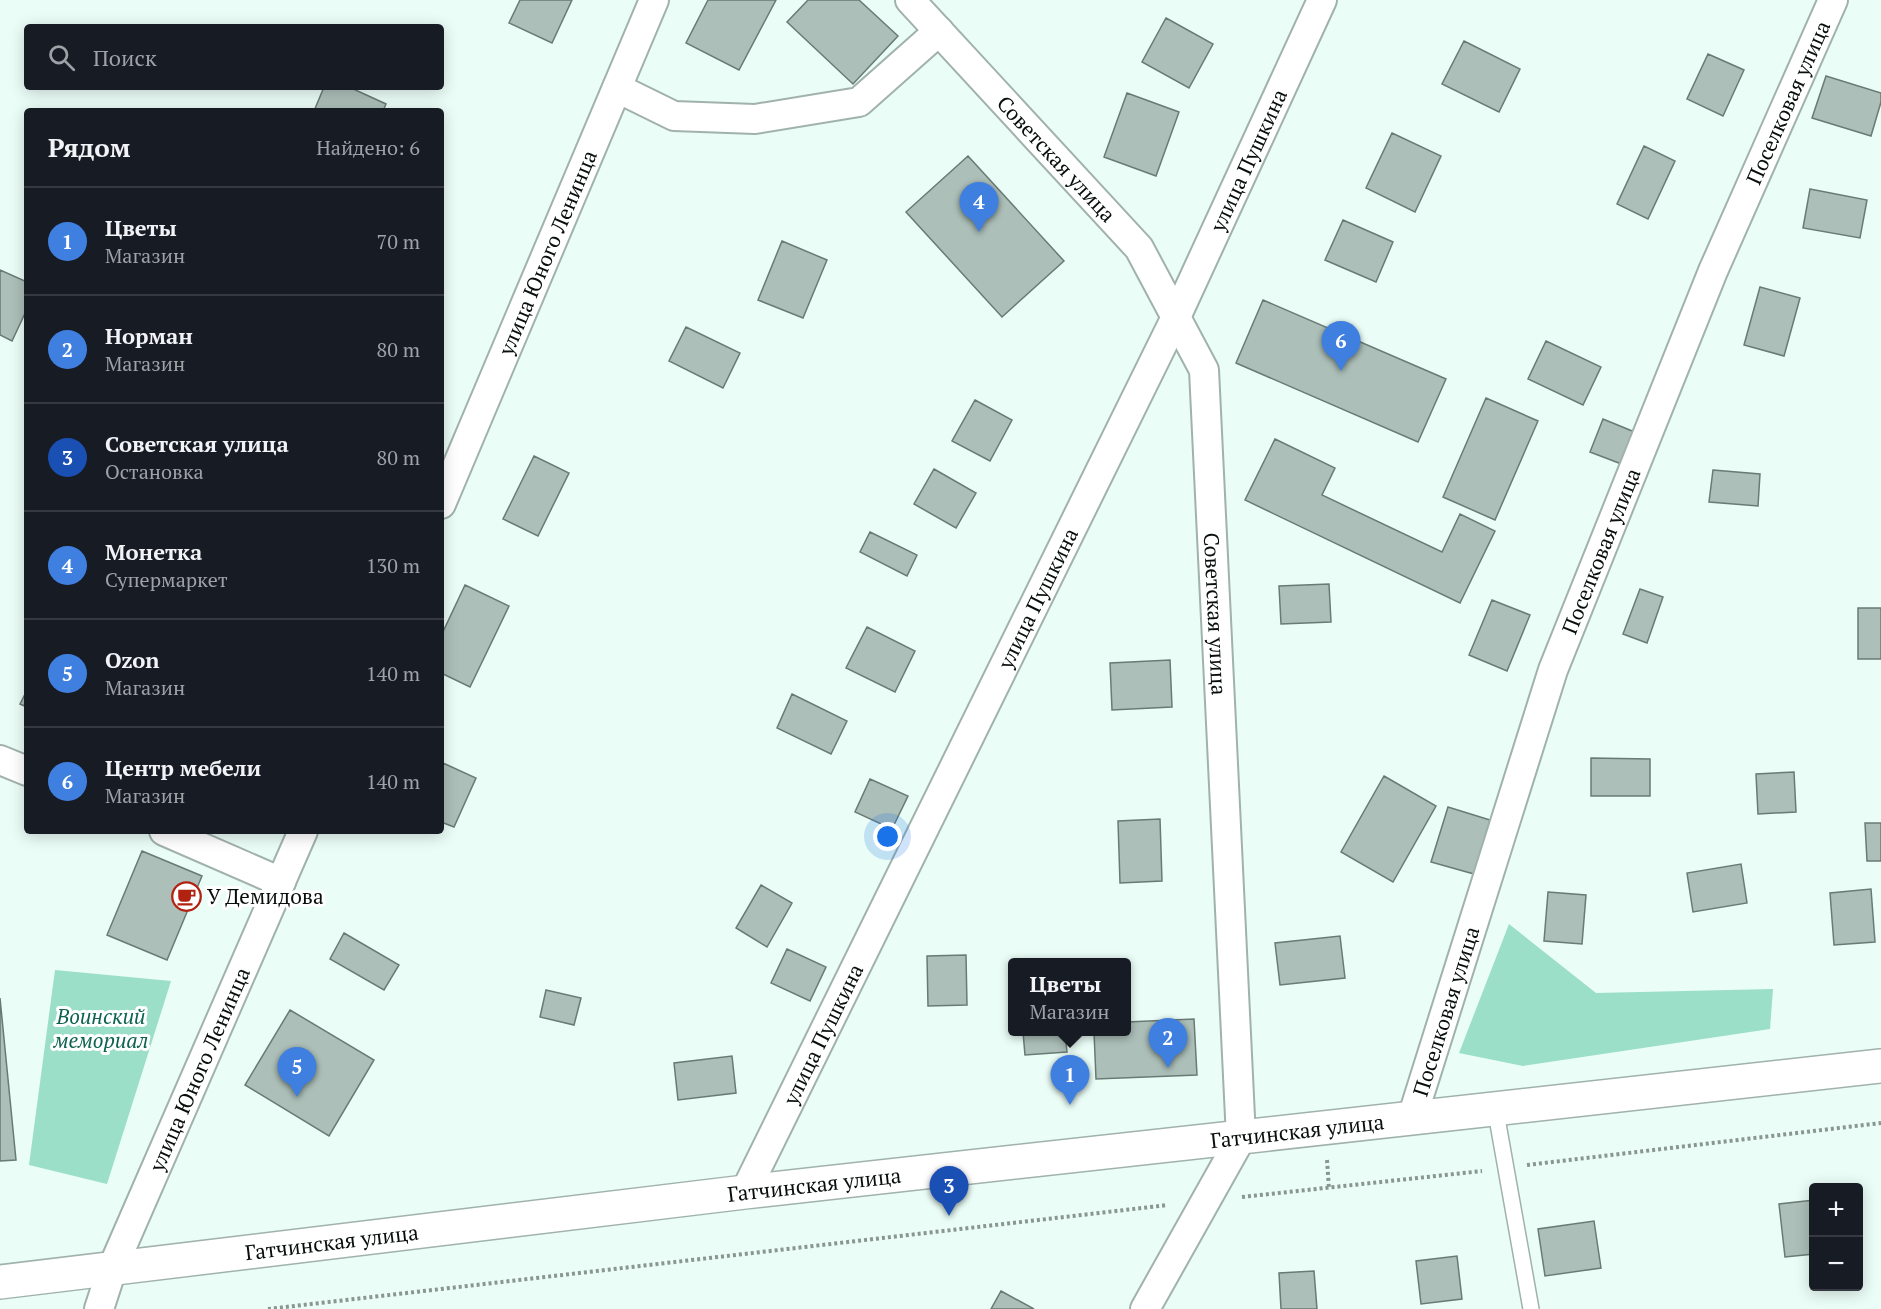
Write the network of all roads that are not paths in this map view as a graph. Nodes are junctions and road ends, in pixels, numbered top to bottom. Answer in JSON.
{"nodes":[{"id":1,"x":654,"y":0,"type":"edge"},
{"id":2,"x":910,"y":0,"type":"edge"},
{"id":3,"x":1322,"y":0,"type":"edge"},
{"id":4,"x":1833,"y":0,"type":"edge"},
{"id":5,"x":939,"y":31,"type":"junction"},
{"id":6,"x":617,"y":88,"type":"junction"},
{"id":7,"x":1177,"y":315,"type":"junction"},
{"id":8,"x":444,"y":497,"type":"edge"},
{"id":9,"x":0,"y":760,"type":"edge"},
{"id":10,"x":24,"y":770,"type":"edge"},
{"id":11,"x":171,"y":834,"type":"edge"},
{"id":12,"x":302,"y":834,"type":"edge"},
{"id":13,"x":281,"y":882,"type":"junction"},
{"id":14,"x":1881,"y":1066,"type":"edge"},
{"id":15,"x":1495,"y":1107,"type":"junction"},
{"id":16,"x":1412,"y":1118,"type":"junction"},
{"id":17,"x":1241,"y":1138,"type":"junction"},
{"id":18,"x":745,"y":1192,"type":"junction"},
{"id":19,"x":112,"y":1269,"type":"junction"},
{"id":20,"x":0,"y":1282,"type":"edge"},
{"id":21,"x":99,"y":1309,"type":"edge"},
{"id":22,"x":1145,"y":1309,"type":"edge"},
{"id":23,"x":1531,"y":1309,"type":"edge"}],
"edges":[{"from":1,"to":6,"type":"street","name":"улица Юного Ленинца"},
{"from":2,"to":5,"type":"street","name":"Советская улица"},
{"from":3,"to":7,"type":"street","name":"улица Пушкина"},
{"from":4,"to":16,"type":"street","name":"Поселковая улица"},
{"from":5,"to":6,"type":"street"},
{"from":5,"to":7,"type":"street","name":"Советская улица"},
{"from":6,"to":8,"type":"street","name":"улица Юного Ленинца"},
{"from":7,"to":17,"type":"street","name":"Советская улица"},
{"from":7,"to":18,"type":"street","name":"улица Пушкина"},
{"from":9,"to":10,"type":"street"},
{"from":11,"to":13,"type":"street"},
{"from":12,"to":13,"type":"street","name":"улица Юного Ленинца"},
{"from":13,"to":19,"type":"street","name":"улица Юного Ленинца"},
{"from":14,"to":15,"type":"main road","name":"Гатчинская улица"},
{"from":15,"to":16,"type":"main road","name":"Гатчинская улица"},
{"from":15,"to":23,"type":"lane"},
{"from":16,"to":17,"type":"main road","name":"Гатчинская улица"},
{"from":17,"to":18,"type":"main road","name":"Гатчинская улица"},
{"from":17,"to":22,"type":"street"},
{"from":18,"to":19,"type":"main road","name":"Гатчинская улица"},
{"from":19,"to":20,"type":"main road","name":"Гатчинская улица"},
{"from":19,"to":21,"type":"street","name":"улица Юного Ленинца"}]}
